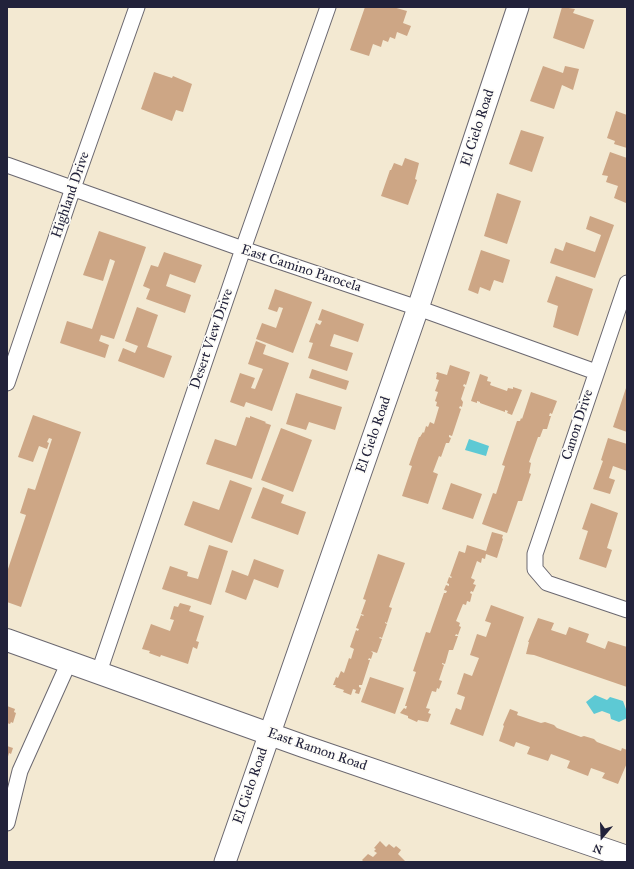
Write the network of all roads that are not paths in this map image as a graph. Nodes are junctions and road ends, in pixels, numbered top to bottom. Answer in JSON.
{"nodes":[{"id":1,"x":137,"y":7,"type":"edge"},
{"id":2,"x":328,"y":7,"type":"edge"},
{"id":3,"x":518,"y":7,"type":"edge"},
{"id":4,"x":7,"y":165,"type":"edge"},
{"id":5,"x":73,"y":188,"type":"junction"},
{"id":6,"x":243,"y":249,"type":"junction"},
{"id":7,"x":627,"y":283,"type":"edge"},
{"id":8,"x":418,"y":308,"type":"junction"},
{"id":9,"x":596,"y":372,"type":"junction"},
{"id":10,"x":7,"y":383,"type":"edge"},
{"id":11,"x":627,"y":610,"type":"edge"},
{"id":12,"x":7,"y":640,"type":"edge"},
{"id":13,"x":69,"y":662,"type":"junction"},
{"id":14,"x":99,"y":672,"type":"junction"},
{"id":15,"x":270,"y":733,"type":"junction"},
{"id":16,"x":7,"y":823,"type":"edge"},
{"id":17,"x":627,"y":857,"type":"edge"},
{"id":18,"x":225,"y":862,"type":"edge"}],
"edges":[{"from":1,"to":5,"type":"street","name":"Highland Drive"},
{"from":2,"to":6,"type":"street","name":"Desert View Drive"},
{"from":3,"to":8,"type":"street","name":"El Cielo Road"},
{"from":4,"to":5,"type":"street","name":"East Camino Parocela"},
{"from":5,"to":6,"type":"street","name":"East Camino Parocela"},
{"from":5,"to":10,"type":"street","name":"Highland Drive"},
{"from":6,"to":8,"type":"street","name":"East Camino Parocela"},
{"from":6,"to":14,"type":"street","name":"Desert View Drive"},
{"from":7,"to":9,"type":"street","name":"Canon Drive"},
{"from":8,"to":9,"type":"street","name":"East Camino Parocela"},
{"from":8,"to":15,"type":"street","name":"El Cielo Road"},
{"from":9,"to":11,"type":"street","name":"Canon Drive"},
{"from":12,"to":13,"type":"main road","name":"East Ramon Road"},
{"from":13,"to":14,"type":"main road","name":"East Ramon Road"},
{"from":13,"to":16,"type":"street"},
{"from":14,"to":15,"type":"main road","name":"East Ramon Road"},
{"from":15,"to":17,"type":"main road","name":"East Ramon Road"},
{"from":15,"to":18,"type":"street","name":"El Cielo Road"}]}
